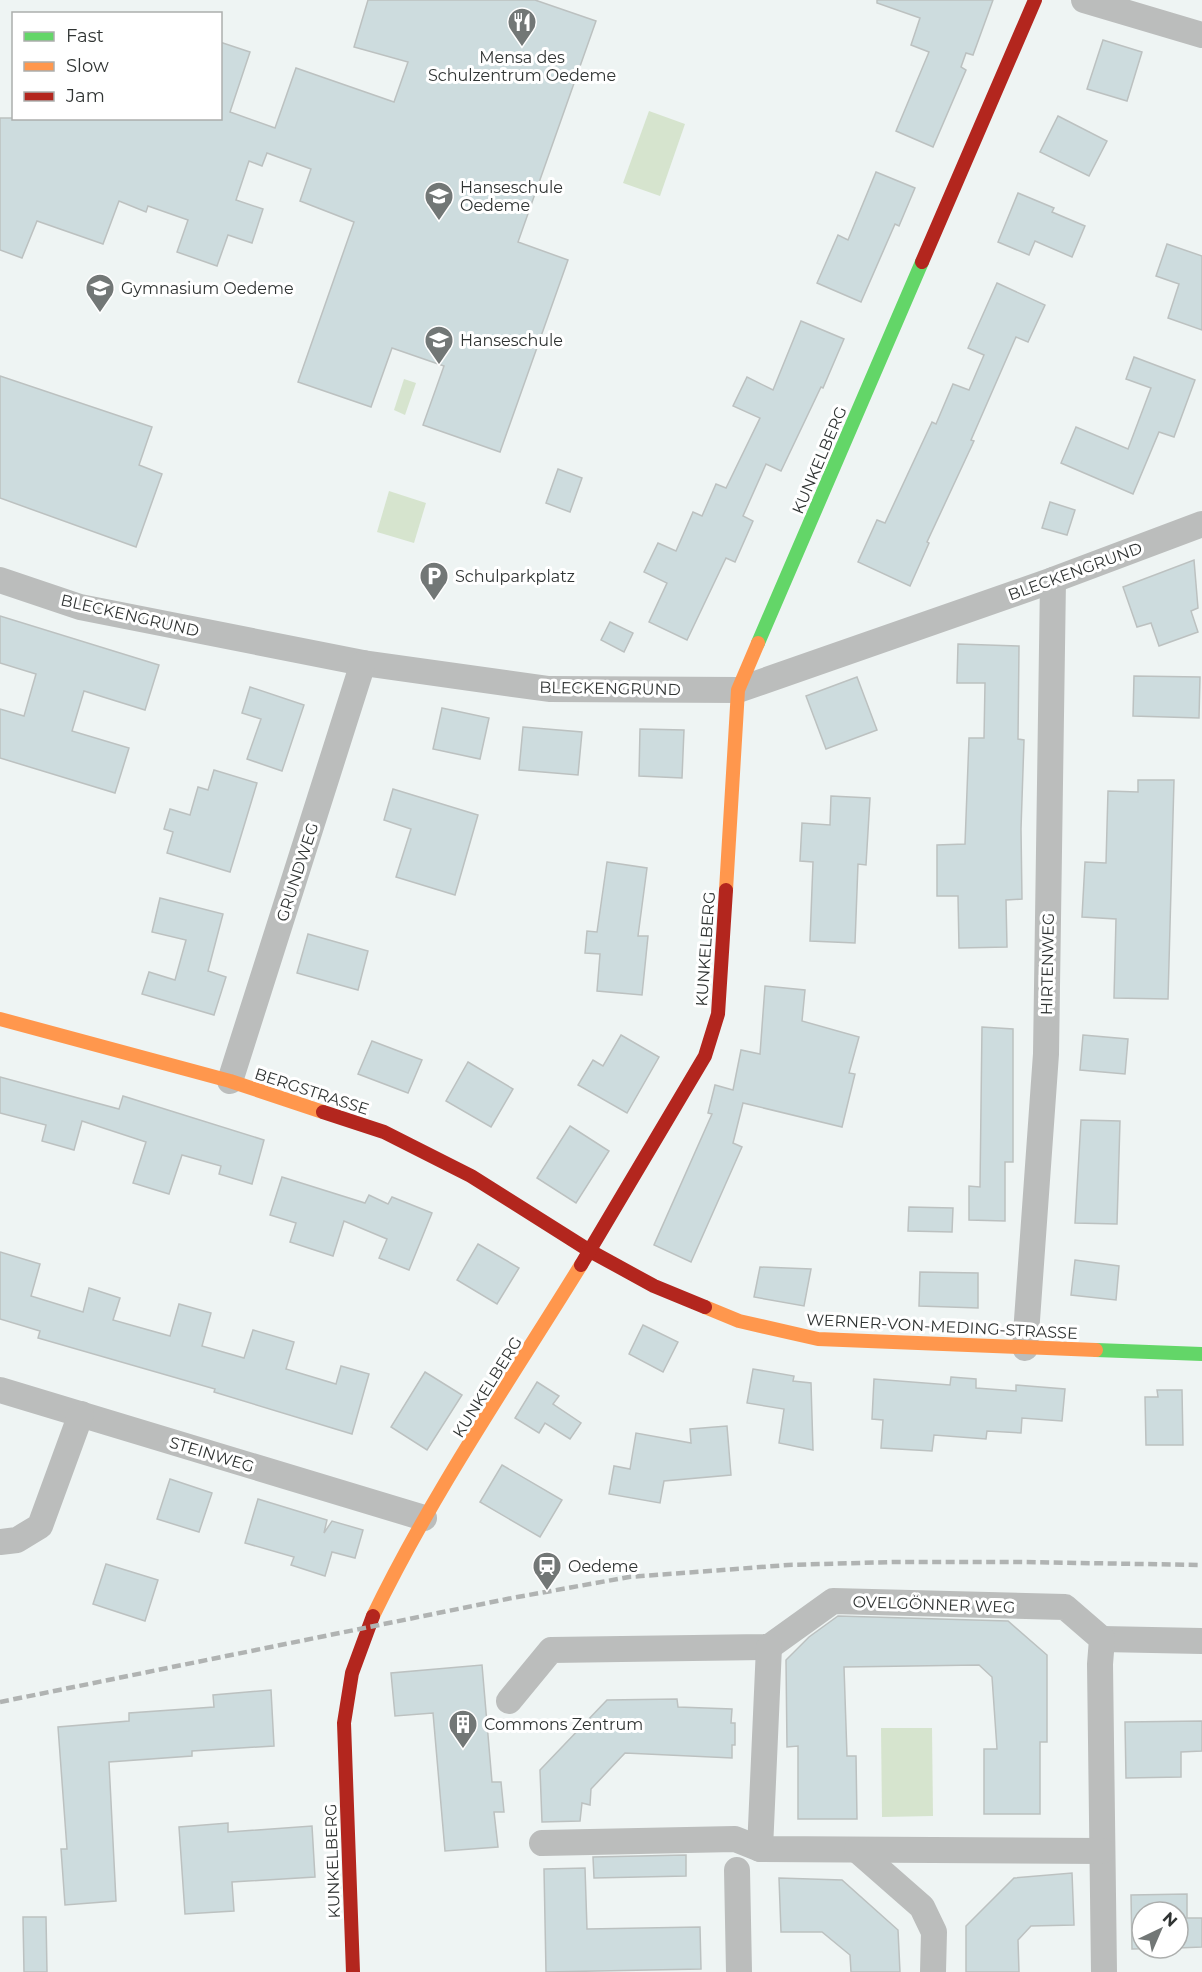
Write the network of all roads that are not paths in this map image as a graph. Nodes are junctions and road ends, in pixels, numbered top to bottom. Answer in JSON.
{"nodes":[{"id":1,"x":1035,"y":0,"type":"edge"},
{"id":2,"x":1084,"y":0,"type":"edge"},
{"id":3,"x":1202,"y":35,"type":"edge"},
{"id":4,"x":1202,"y":524,"type":"edge"},
{"id":5,"x":0,"y":580,"type":"edge"},
{"id":6,"x":1053,"y":580,"type":"junction"},
{"id":7,"x":363,"y":663,"type":"junction"},
{"id":8,"x":738,"y":690,"type":"junction"},
{"id":9,"x":0,"y":1019,"type":"edge"},
{"id":10,"x":230,"y":1081,"type":"junction"},
{"id":11,"x":590,"y":1251,"type":"junction"},
{"id":12,"x":1025,"y":1348,"type":"junction"},
{"id":13,"x":1202,"y":1354,"type":"edge"},
{"id":14,"x":0,"y":1390,"type":"edge"},
{"id":15,"x":81,"y":1414,"type":"junction"},
{"id":16,"x":424,"y":1518,"type":"junction"},
{"id":17,"x":0,"y":1542,"type":"edge"},
{"id":18,"x":1102,"y":1639,"type":"junction"},
{"id":19,"x":1202,"y":1641,"type":"edge"},
{"id":20,"x":769,"y":1647,"type":"junction"},
{"id":21,"x":509,"y":1701,"type":"dead end"},
{"id":22,"x":542,"y":1843,"type":"dead end"},
{"id":23,"x":760,"y":1849,"type":"junction"},
{"id":24,"x":857,"y":1850,"type":"junction"},
{"id":25,"x":1102,"y":1851,"type":"junction"},
{"id":26,"x":737,"y":1870,"type":"dead end"},
{"id":27,"x":353,"y":1972,"type":"edge"},
{"id":28,"x":739,"y":1972,"type":"edge"},
{"id":29,"x":933,"y":1972,"type":"edge"},
{"id":30,"x":1104,"y":1972,"type":"edge"}],
"edges":[{"from":1,"to":8,"type":"street","name":"KUNKELBERG"},
{"from":2,"to":3,"type":"street"},
{"from":4,"to":6,"type":"street","name":"BLECKENGRUND"},
{"from":5,"to":7,"type":"street","name":"BLECKENGRUND"},
{"from":6,"to":8,"type":"street","name":"BLECKENGRUND"},
{"from":6,"to":12,"type":"street","name":"HIRTENWEG"},
{"from":7,"to":8,"type":"street","name":"BLECKENGRUND"},
{"from":7,"to":10,"type":"street","name":"GRUNDWEG"},
{"from":8,"to":11,"type":"street","name":"KUNKELBERG"},
{"from":9,"to":10,"type":"street","name":"BERGSTRASSE"},
{"from":10,"to":11,"type":"street","name":"BERGSTRASSE"},
{"from":11,"to":12,"type":"street","name":"WERNER-VON-MEDING-STRASSE"},
{"from":11,"to":16,"type":"street","name":"KUNKELBERG"},
{"from":12,"to":13,"type":"street","name":"WERNER-VON-MEDING-STRASSE"},
{"from":14,"to":15,"type":"street","name":"STEINWEG"},
{"from":15,"to":16,"type":"street","name":"STEINWEG"},
{"from":15,"to":17,"type":"street"},
{"from":16,"to":27,"type":"street","name":"KUNKELBERG"},
{"from":18,"to":19,"type":"street"},
{"from":18,"to":20,"type":"street","name":"OVELGÖNNER WEG"},
{"from":18,"to":25,"type":"street"},
{"from":20,"to":21,"type":"street"},
{"from":20,"to":23,"type":"street"},
{"from":22,"to":23,"type":"street"},
{"from":23,"to":24,"type":"street"},
{"from":24,"to":25,"type":"street"},
{"from":24,"to":29,"type":"street"},
{"from":25,"to":30,"type":"street"},
{"from":26,"to":28,"type":"street"}]}
